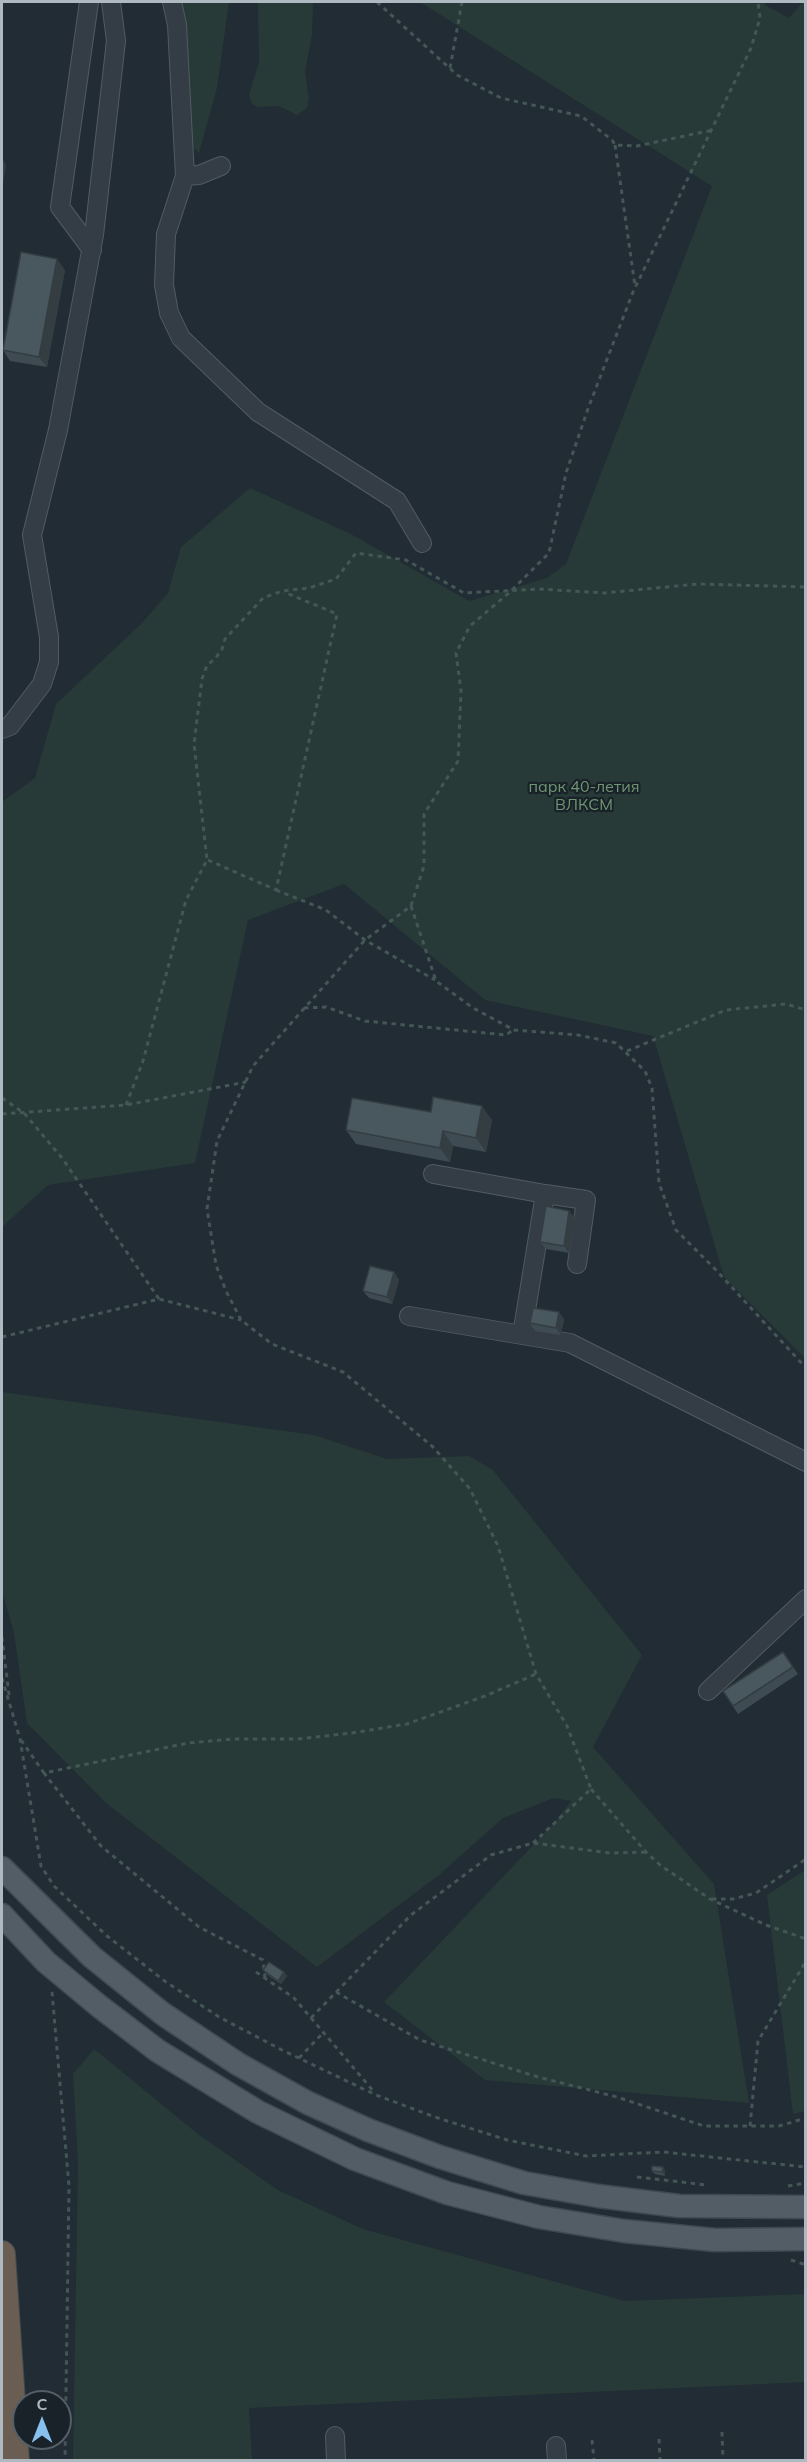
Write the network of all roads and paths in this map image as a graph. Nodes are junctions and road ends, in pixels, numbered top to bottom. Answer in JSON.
{"nodes":[{"id":1,"x":89,"y":2,"type":"edge"},
{"id":2,"x":111,"y":2,"type":"edge"},
{"id":3,"x":172,"y":2,"type":"edge"},
{"id":4,"x":376,"y":2,"type":"edge"},
{"id":5,"x":462,"y":2,"type":"edge"},
{"id":6,"x":758,"y":2,"type":"edge"},
{"id":7,"x":450,"y":68,"type":"junction"},
{"id":8,"x":713,"y":130,"type":"junction"},
{"id":9,"x":615,"y":145,"type":"junction"},
{"id":10,"x":221,"y":166,"type":"dead end"},
{"id":11,"x":185,"y":176,"type":"junction"},
{"id":12,"x":92,"y":250,"type":"junction"},
{"id":13,"x":635,"y":287,"type":"junction"},
{"id":14,"x":423,"y":543,"type":"dead end"},
{"id":15,"x":806,"y":587,"type":"edge"},
{"id":16,"x":282,"y":591,"type":"junction"},
{"id":17,"x":510,"y":592,"type":"junction"},
{"id":18,"x":2,"y":729,"type":"edge"},
{"id":19,"x":207,"y":860,"type":"junction"},
{"id":20,"x":276,"y":890,"type":"junction"},
{"id":21,"x":411,"y":906,"type":"junction"},
{"id":22,"x":364,"y":940,"type":"junction"},
{"id":23,"x":436,"y":981,"type":"junction"},
{"id":24,"x":304,"y":1008,"type":"junction"},
{"id":25,"x":806,"y":1010,"type":"edge"},
{"id":26,"x":514,"y":1030,"type":"junction"},
{"id":27,"x":627,"y":1051,"type":"junction"},
{"id":28,"x":246,"y":1082,"type":"junction"},
{"id":29,"x":2,"y":1098,"type":"edge"},
{"id":30,"x":126,"y":1105,"type":"junction"},
{"id":31,"x":24,"y":1113,"type":"junction"},
{"id":32,"x":2,"y":1114,"type":"edge"},
{"id":33,"x":434,"y":1174,"type":"dead end"},
{"id":34,"x":545,"y":1194,"type":"junction"},
{"id":35,"x":577,"y":1264,"type":"dead end"},
{"id":36,"x":159,"y":1299,"type":"junction"},
{"id":37,"x":409,"y":1316,"type":"dead end"},
{"id":38,"x":241,"y":1320,"type":"junction"},
{"id":39,"x":522,"y":1335,"type":"junction"},
{"id":40,"x":2,"y":1337,"type":"edge"},
{"id":41,"x":806,"y":1368,"type":"edge"},
{"id":42,"x":806,"y":1462,"type":"edge"},
{"id":43,"x":806,"y":1599,"type":"edge"},
{"id":44,"x":2,"y":1637,"type":"edge"},
{"id":45,"x":536,"y":1674,"type":"junction"},
{"id":46,"x":2,"y":1678,"type":"edge"},
{"id":47,"x":708,"y":1691,"type":"dead end"},
{"id":48,"x":10,"y":1703,"type":"junction"},
{"id":49,"x":20,"y":1738,"type":"junction"},
{"id":50,"x":44,"y":1773,"type":"junction"},
{"id":51,"x":591,"y":1789,"type":"junction"},
{"id":52,"x":533,"y":1843,"type":"junction"},
{"id":53,"x":646,"y":1852,"type":"junction"},
{"id":54,"x":806,"y":1859,"type":"edge"},
{"id":55,"x":2,"y":1868,"type":"edge"},
{"id":56,"x":710,"y":1899,"type":"junction"},
{"id":57,"x":2,"y":1915,"type":"edge"},
{"id":58,"x":806,"y":1939,"type":"edge"},
{"id":59,"x":806,"y":1961,"type":"edge"},
{"id":60,"x":256,"y":1972,"type":"dead end"},
{"id":61,"x":265,"y":1978,"type":"junction"},
{"id":62,"x":51,"y":1984,"type":"dead end"},
{"id":63,"x":336,"y":1992,"type":"junction"},
{"id":64,"x":311,"y":2018,"type":"junction"},
{"id":65,"x":323,"y":2033,"type":"junction"},
{"id":66,"x":299,"y":2058,"type":"junction"},
{"id":67,"x":376,"y":2095,"type":"junction"},
{"id":68,"x":806,"y":2118,"type":"edge"},
{"id":69,"x":750,"y":2126,"type":"junction"},
{"id":70,"x":806,"y":2167,"type":"edge"},
{"id":71,"x":637,"y":2177,"type":"dead end"},
{"id":72,"x":806,"y":2183,"type":"edge"},
{"id":73,"x":716,"y":2186,"type":"dead end"},
{"id":74,"x":783,"y":2187,"type":"dead end"},
{"id":75,"x":806,"y":2207,"type":"edge"},
{"id":76,"x":806,"y":2239,"type":"edge"},
{"id":77,"x":2,"y":2254,"type":"edge"},
{"id":78,"x":722,"y":2432,"type":"dead end"},
{"id":79,"x":335,"y":2436,"type":"dead end"},
{"id":80,"x":659,"y":2439,"type":"dead end"},
{"id":81,"x":592,"y":2440,"type":"dead end"},
{"id":82,"x":16,"y":2460,"type":"edge"},
{"id":83,"x":65,"y":2460,"type":"edge"},
{"id":84,"x":336,"y":2460,"type":"edge"},
{"id":85,"x":594,"y":2460,"type":"edge"},
{"id":86,"x":660,"y":2460,"type":"edge"},
{"id":87,"x":723,"y":2460,"type":"edge"}],
"edges":[{"from":1,"to":12,"type":"lane"},
{"from":2,"to":12,"type":"lane"},
{"from":3,"to":11,"type":"lane"},
{"from":4,"to":7,"type":"path"},
{"from":5,"to":7,"type":"path"},
{"from":6,"to":8,"type":"path"},
{"from":7,"to":9,"type":"path"},
{"from":8,"to":9,"type":"path"},
{"from":8,"to":13,"type":"path"},
{"from":9,"to":13,"type":"path"},
{"from":10,"to":11,"type":"lane"},
{"from":11,"to":14,"type":"lane"},
{"from":12,"to":18,"type":"lane"},
{"from":13,"to":17,"type":"path"},
{"from":15,"to":17,"type":"path"},
{"from":16,"to":17,"type":"path"},
{"from":16,"to":19,"type":"path"},
{"from":16,"to":20,"type":"path"},
{"from":17,"to":21,"type":"path"},
{"from":19,"to":20,"type":"path"},
{"from":19,"to":30,"type":"path"},
{"from":20,"to":22,"type":"path"},
{"from":21,"to":22,"type":"path"},
{"from":21,"to":23,"type":"path"},
{"from":22,"to":23,"type":"path"},
{"from":22,"to":24,"type":"path"},
{"from":23,"to":26,"type":"path"},
{"from":24,"to":26,"type":"path"},
{"from":24,"to":28,"type":"path"},
{"from":25,"to":27,"type":"path"},
{"from":26,"to":27,"type":"path"},
{"from":27,"to":41,"type":"path"},
{"from":28,"to":30,"type":"path"},
{"from":28,"to":38,"type":"path"},
{"from":29,"to":31,"type":"path"},
{"from":30,"to":31,"type":"path"},
{"from":31,"to":32,"type":"path"},
{"from":31,"to":36,"type":"path"},
{"from":33,"to":34,"type":"lane"},
{"from":34,"to":35,"type":"lane"},
{"from":34,"to":39,"type":"lane"},
{"from":36,"to":38,"type":"path"},
{"from":36,"to":40,"type":"path"},
{"from":37,"to":39,"type":"lane"},
{"from":38,"to":45,"type":"path"},
{"from":39,"to":42,"type":"lane"},
{"from":43,"to":47,"type":"lane"},
{"from":44,"to":48,"type":"path"},
{"from":45,"to":50,"type":"path"},
{"from":45,"to":51,"type":"path"},
{"from":46,"to":48,"type":"path"},
{"from":48,"to":49,"type":"path"},
{"from":49,"to":50,"type":"path"},
{"from":49,"to":66,"type":"path"},
{"from":50,"to":61,"type":"path"},
{"from":51,"to":52,"type":"path"},
{"from":51,"to":53,"type":"path"},
{"from":52,"to":53,"type":"path"},
{"from":52,"to":63,"type":"path"},
{"from":53,"to":56,"type":"path"},
{"from":54,"to":56,"type":"path"},
{"from":55,"to":75,"type":"main road"},
{"from":56,"to":58,"type":"path"},
{"from":57,"to":76,"type":"main road"},
{"from":59,"to":69,"type":"path"},
{"from":60,"to":61,"type":"path"},
{"from":61,"to":64,"type":"path"},
{"from":62,"to":83,"type":"path"},
{"from":63,"to":64,"type":"path"},
{"from":63,"to":69,"type":"path"},
{"from":64,"to":65,"type":"path"},
{"from":65,"to":66,"type":"path"},
{"from":65,"to":67,"type":"path"},
{"from":66,"to":67,"type":"path"},
{"from":67,"to":70,"type":"path"},
{"from":68,"to":69,"type":"path"},
{"from":71,"to":73,"type":"path"},
{"from":72,"to":74,"type":"path"},
{"from":77,"to":82,"type":"highway"},
{"from":78,"to":87,"type":"path"},
{"from":79,"to":84,"type":"lane"},
{"from":80,"to":86,"type":"path"},
{"from":81,"to":85,"type":"path"}]}
